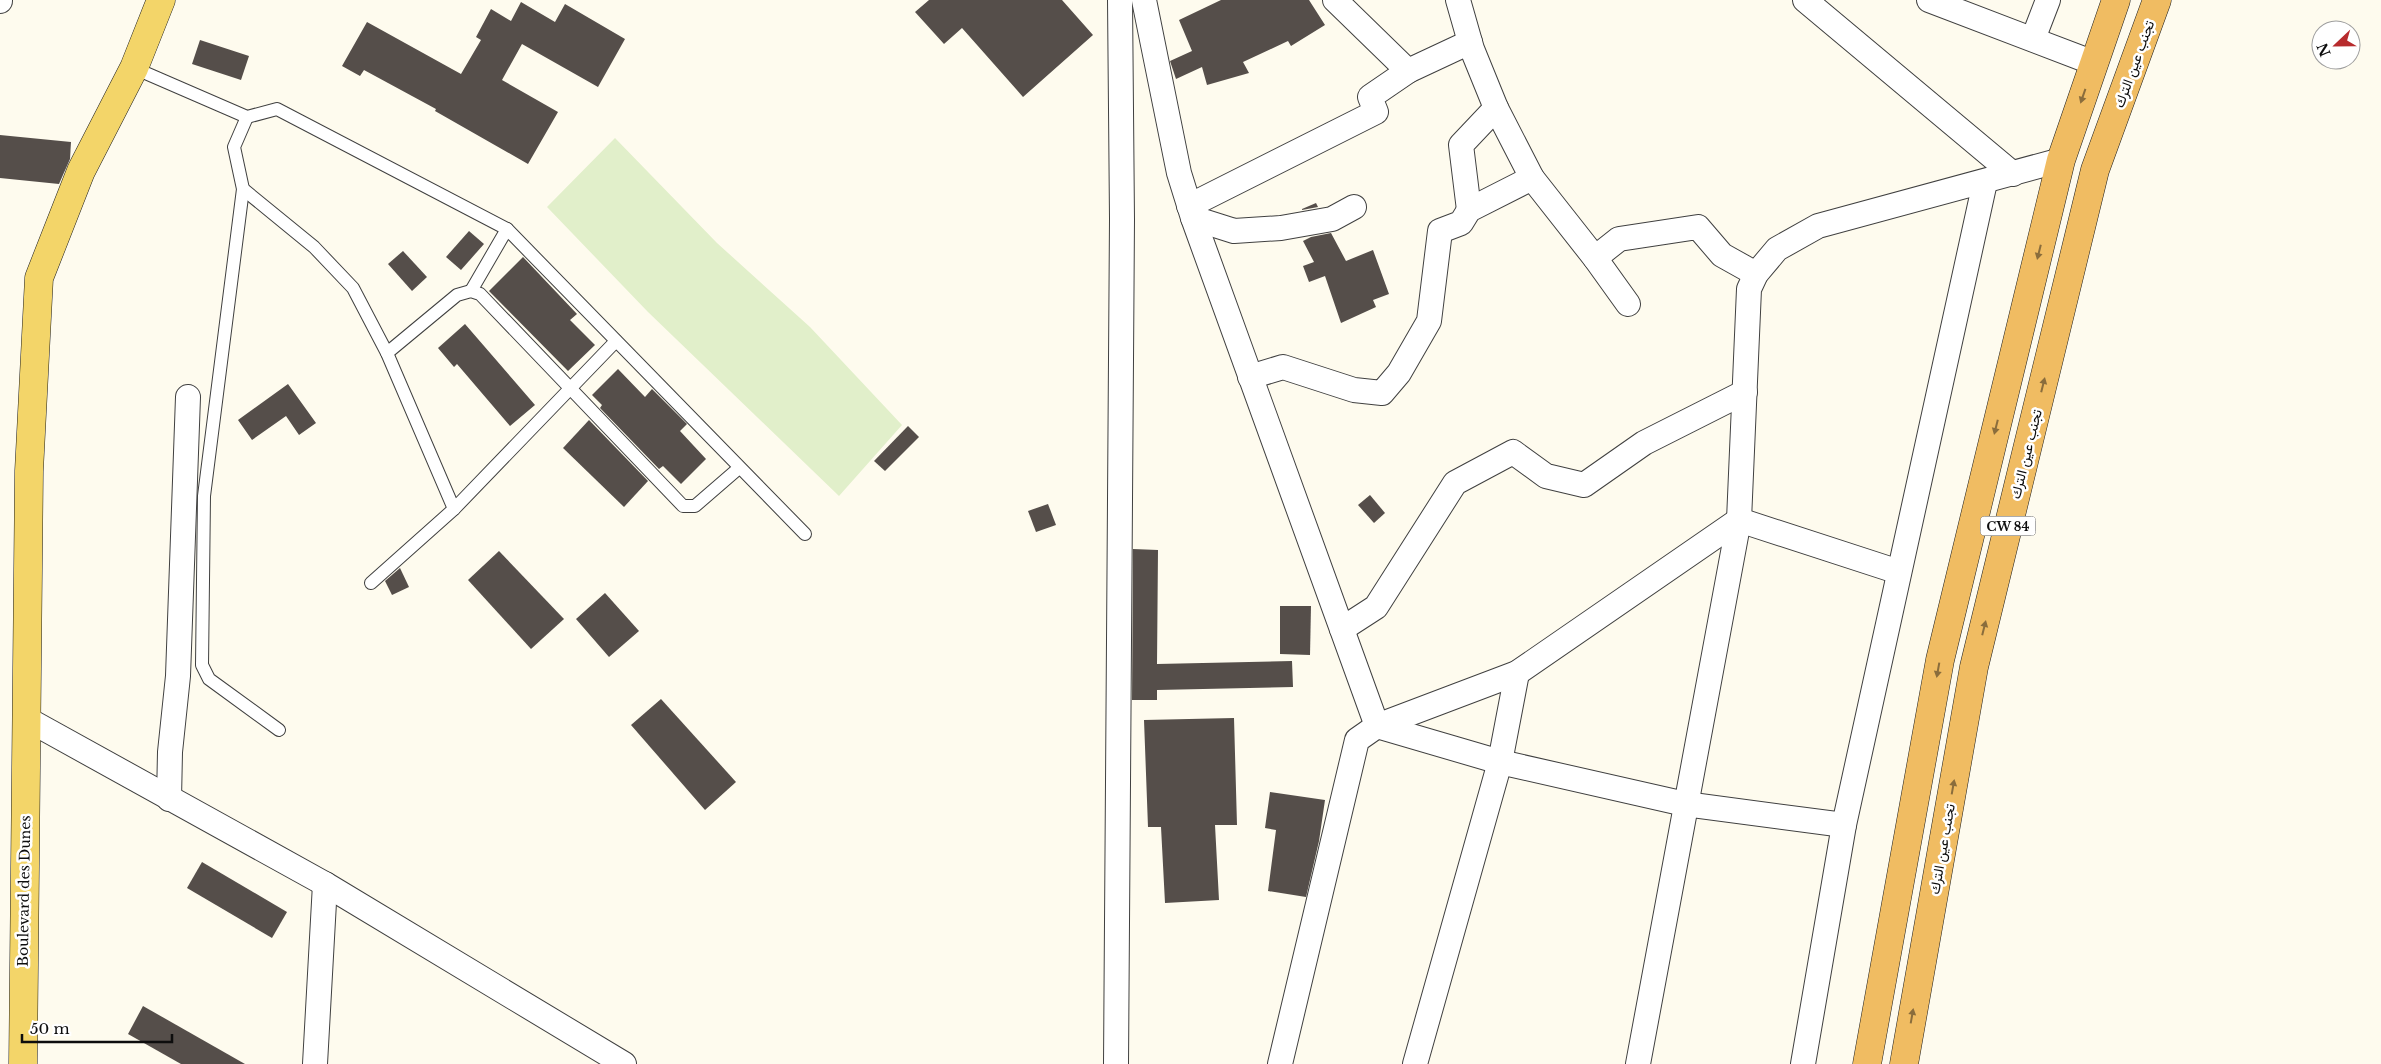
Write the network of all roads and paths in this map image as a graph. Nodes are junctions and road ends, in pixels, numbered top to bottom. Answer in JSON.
{"nodes":[{"id":1,"x":160,"y":0,"type":"edge"},
{"id":2,"x":1120,"y":0,"type":"edge"},
{"id":3,"x":1144,"y":0,"type":"edge"},
{"id":4,"x":1335,"y":0,"type":"edge"},
{"id":5,"x":1458,"y":0,"type":"edge"},
{"id":6,"x":1805,"y":0,"type":"edge"},
{"id":7,"x":1929,"y":0,"type":"edge"},
{"id":8,"x":2048,"y":0,"type":"edge"},
{"id":9,"x":2116,"y":0,"type":"edge"},
{"id":10,"x":2158,"y":0,"type":"edge"},
{"id":11,"x":2033,"y":39,"type":"junction"},
{"id":12,"x":1470,"y":42,"type":"junction"},
{"id":13,"x":2094,"y":64,"type":"junction"},
{"id":14,"x":134,"y":68,"type":"junction"},
{"id":15,"x":1408,"y":71,"type":"junction"},
{"id":16,"x":1496,"y":108,"type":"junction"},
{"id":17,"x":247,"y":116,"type":"junction"},
{"id":18,"x":2061,"y":160,"type":"junction"},
{"id":19,"x":2013,"y":174,"type":"junction"},
{"id":20,"x":1532,"y":178,"type":"junction"},
{"id":21,"x":1986,"y":182,"type":"junction"},
{"id":22,"x":243,"y":189,"type":"junction"},
{"id":23,"x":1354,"y":207,"type":"dead end"},
{"id":24,"x":1469,"y":210,"type":"junction"},
{"id":25,"x":1191,"y":212,"type":"junction"},
{"id":26,"x":507,"y":229,"type":"junction"},
{"id":27,"x":1596,"y":258,"type":"junction"},
{"id":28,"x":1756,"y":274,"type":"junction"},
{"id":29,"x":471,"y":292,"type":"junction"},
{"id":30,"x":1628,"y":304,"type":"dead end"},
{"id":31,"x":616,"y":341,"type":"junction"},
{"id":32,"x":388,"y":354,"type":"junction"},
{"id":33,"x":1250,"y":377,"type":"junction"},
{"id":34,"x":569,"y":389,"type":"junction"},
{"id":35,"x":1745,"y":392,"type":"junction"},
{"id":36,"x":188,"y":397,"type":"dead end"},
{"id":37,"x":739,"y":468,"type":"junction"},
{"id":38,"x":454,"y":508,"type":"junction"},
{"id":39,"x":1739,"y":520,"type":"junction"},
{"id":40,"x":805,"y":534,"type":"dead end"},
{"id":41,"x":1899,"y":572,"type":"junction"},
{"id":42,"x":371,"y":583,"type":"dead end"},
{"id":43,"x":1342,"y":630,"type":"junction"},
{"id":44,"x":1517,"y":673,"type":"junction"},
{"id":45,"x":25,"y":718,"type":"junction"},
{"id":46,"x":1377,"y":726,"type":"junction"},
{"id":47,"x":279,"y":730,"type":"dead end"},
{"id":48,"x":1500,"y":762,"type":"junction"},
{"id":49,"x":169,"y":799,"type":"junction"},
{"id":50,"x":1685,"y":804,"type":"junction"},
{"id":51,"x":1844,"y":825,"type":"junction"},
{"id":52,"x":325,"y":884,"type":"junction"},
{"id":53,"x":22,"y":1064,"type":"edge"},
{"id":54,"x":315,"y":1064,"type":"edge"},
{"id":55,"x":624,"y":1064,"type":"edge"},
{"id":56,"x":1116,"y":1064,"type":"edge"},
{"id":57,"x":1280,"y":1064,"type":"edge"},
{"id":58,"x":1415,"y":1064,"type":"edge"},
{"id":59,"x":1638,"y":1064,"type":"edge"},
{"id":60,"x":1803,"y":1064,"type":"edge"},
{"id":61,"x":1867,"y":1064,"type":"edge"},
{"id":62,"x":1904,"y":1064,"type":"edge"}],
"edges":[{"from":1,"to":14,"type":"main road","name":"Boulevard des Dunes"},
{"from":2,"to":56,"type":"street"},
{"from":3,"to":25,"type":"street"},
{"from":4,"to":15,"type":"street"},
{"from":5,"to":12,"type":"street"},
{"from":6,"to":19,"type":"street"},
{"from":7,"to":11,"type":"street"},
{"from":8,"to":11,"type":"street"},
{"from":9,"to":13,"type":"highway","number":"CW 84"},
{"from":62,"to":10,"type":"highway","name":"تجنب عين الترك","number":"CW 84","one_way":true},
{"from":11,"to":13,"type":"street"},
{"from":12,"to":15,"type":"street"},
{"from":12,"to":16,"type":"street"},
{"from":13,"to":18,"type":"highway","number":"CW 84","one_way":true},
{"from":14,"to":17,"type":"lane"},
{"from":14,"to":45,"type":"main road","name":"Boulevard des Dunes"},
{"from":15,"to":25,"type":"street"},
{"from":16,"to":20,"type":"street"},
{"from":16,"to":24,"type":"street"},
{"from":17,"to":22,"type":"lane"},
{"from":17,"to":26,"type":"lane"},
{"from":18,"to":19,"type":"street"},
{"from":18,"to":61,"type":"highway","number":"CW 84","one_way":true},
{"from":19,"to":21,"type":"street"},
{"from":20,"to":24,"type":"street"},
{"from":20,"to":27,"type":"street"},
{"from":21,"to":28,"type":"street"},
{"from":21,"to":41,"type":"street"},
{"from":22,"to":32,"type":"lane"},
{"from":22,"to":47,"type":"lane"},
{"from":23,"to":25,"type":"street"},
{"from":24,"to":33,"type":"street"},
{"from":25,"to":33,"type":"street"},
{"from":26,"to":29,"type":"lane"},
{"from":26,"to":31,"type":"lane"},
{"from":27,"to":28,"type":"street"},
{"from":27,"to":30,"type":"street"},
{"from":28,"to":35,"type":"street"},
{"from":29,"to":32,"type":"lane"},
{"from":29,"to":34,"type":"lane"},
{"from":31,"to":34,"type":"lane"},
{"from":31,"to":37,"type":"lane"},
{"from":32,"to":38,"type":"lane"},
{"from":33,"to":43,"type":"street"},
{"from":34,"to":37,"type":"lane"},
{"from":34,"to":38,"type":"lane"},
{"from":35,"to":39,"type":"street"},
{"from":35,"to":43,"type":"street"},
{"from":36,"to":49,"type":"street"},
{"from":37,"to":40,"type":"lane"},
{"from":38,"to":42,"type":"lane"},
{"from":39,"to":41,"type":"street"},
{"from":39,"to":44,"type":"street"},
{"from":39,"to":50,"type":"street"},
{"from":41,"to":51,"type":"street"},
{"from":43,"to":46,"type":"street"},
{"from":44,"to":46,"type":"street"},
{"from":44,"to":48,"type":"street"},
{"from":45,"to":49,"type":"street"},
{"from":45,"to":53,"type":"main road","name":"Boulevard des Dunes"},
{"from":46,"to":48,"type":"street"},
{"from":46,"to":57,"type":"street"},
{"from":48,"to":50,"type":"street"},
{"from":48,"to":58,"type":"street"},
{"from":49,"to":52,"type":"street"},
{"from":50,"to":51,"type":"street"},
{"from":50,"to":59,"type":"street"},
{"from":51,"to":60,"type":"street"},
{"from":52,"to":54,"type":"street"},
{"from":52,"to":55,"type":"street"}]}
